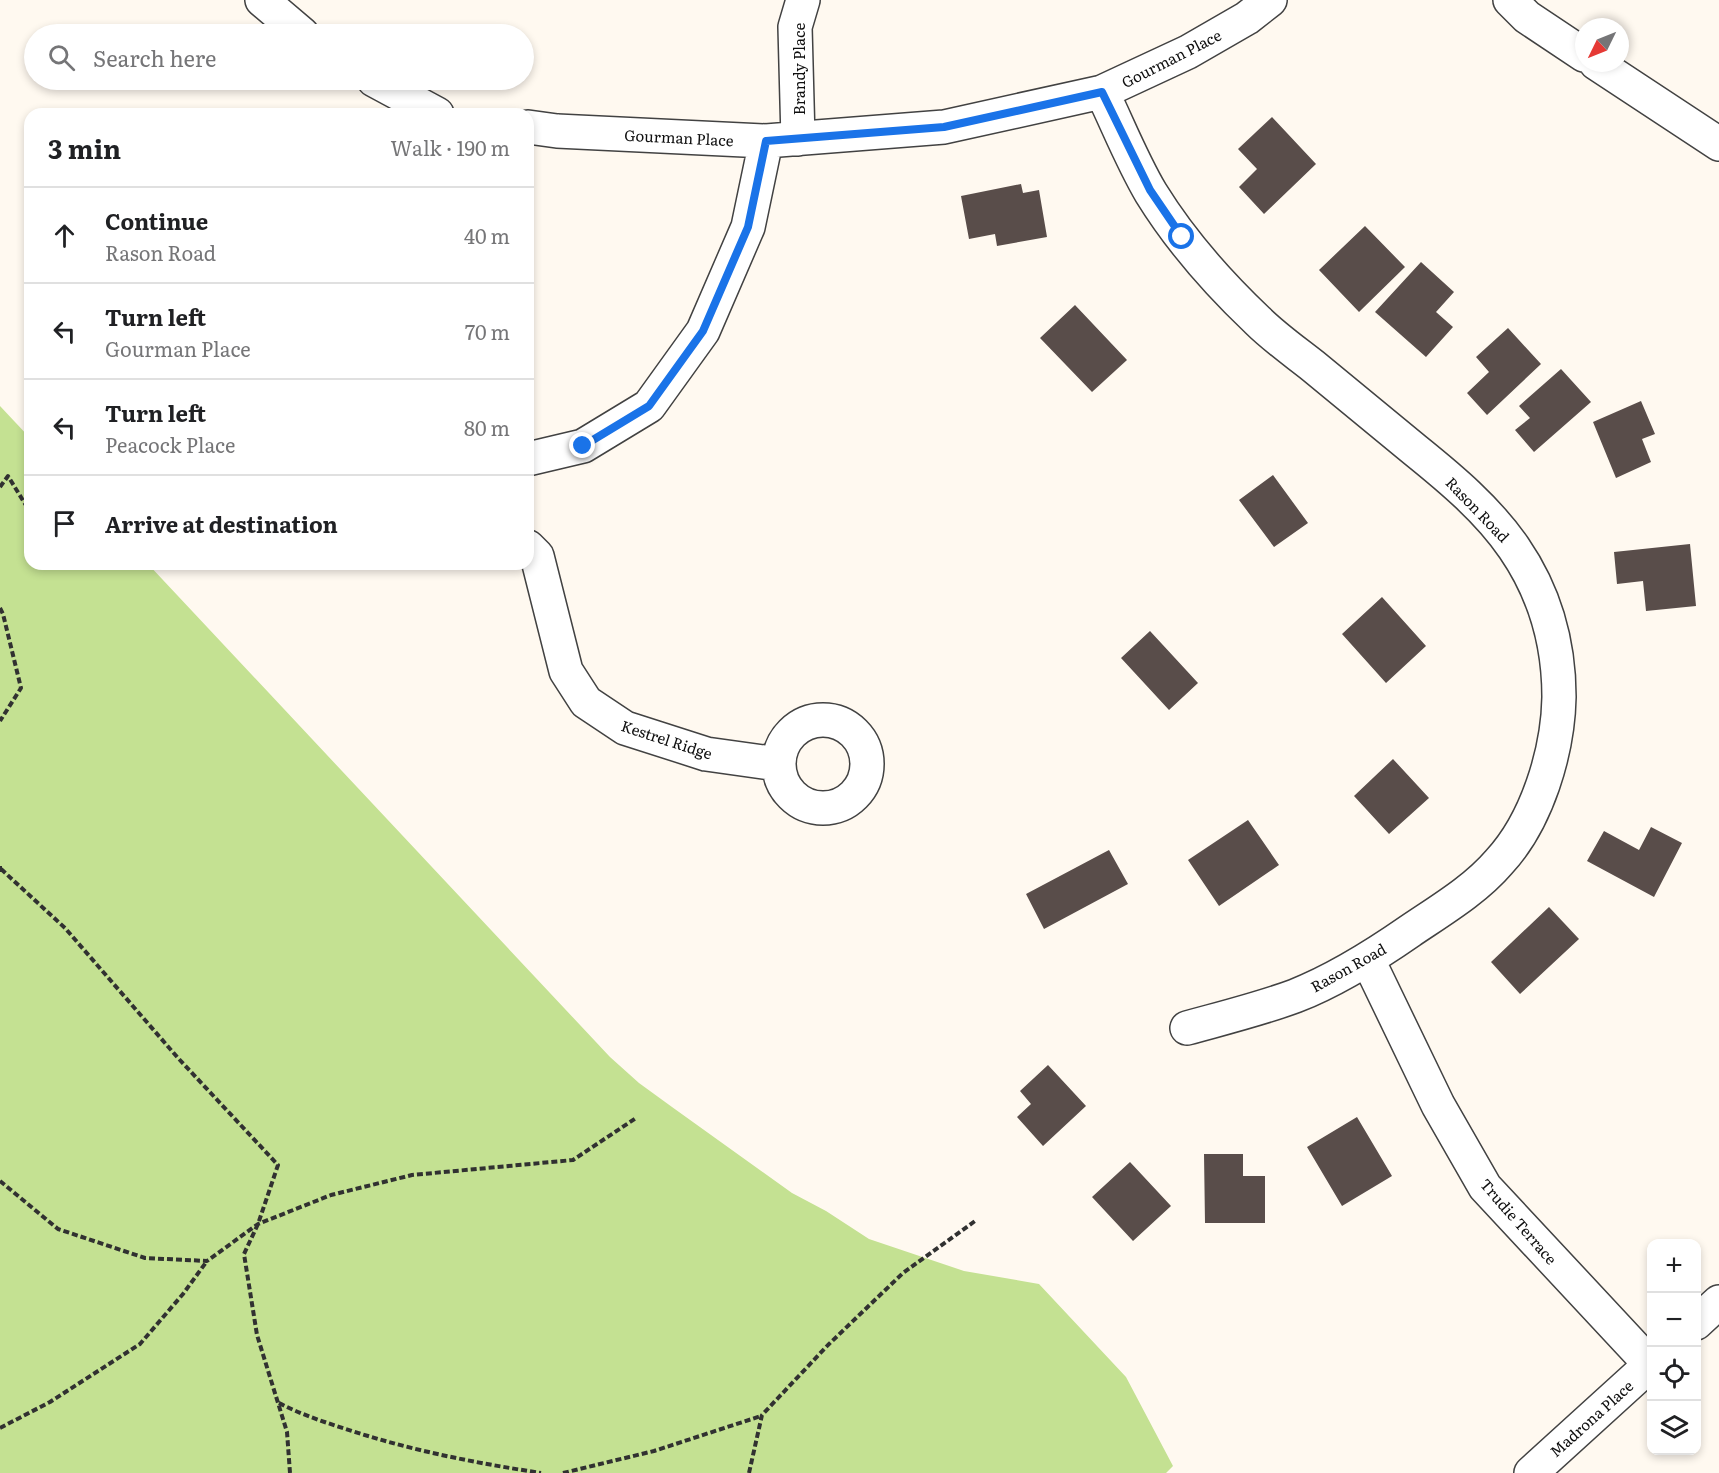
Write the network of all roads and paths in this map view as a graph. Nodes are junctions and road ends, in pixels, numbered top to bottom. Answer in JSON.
{"nodes":[{"id":1,"x":262,"y":0,"type":"edge"},
{"id":2,"x":802,"y":0,"type":"edge"},
{"id":3,"x":1270,"y":0,"type":"edge"},
{"id":4,"x":1510,"y":0,"type":"edge"},
{"id":5,"x":290,"y":24,"type":"edge"},
{"id":6,"x":1575,"y":49,"type":"edge"},
{"id":7,"x":1610,"y":72,"type":"edge"},
{"id":8,"x":392,"y":90,"type":"edge"},
{"id":9,"x":1102,"y":92,"type":"junction"},
{"id":10,"x":425,"y":108,"type":"edge"},
{"id":11,"x":534,"y":128,"type":"edge"},
{"id":12,"x":798,"y":139,"type":"junction"},
{"id":13,"x":766,"y":141,"type":"junction"},
{"id":14,"x":1719,"y":144,"type":"edge"},
{"id":15,"x":534,"y":458,"type":"edge"},
{"id":16,"x":0,"y":487,"type":"edge"},
{"id":17,"x":24,"y":502,"type":"edge"},
{"id":18,"x":534,"y":553,"type":"edge"},
{"id":19,"x":0,"y":608,"type":"edge"},
{"id":20,"x":0,"y":721,"type":"edge"},
{"id":21,"x":778,"y":764,"type":"dead end"},
{"id":22,"x":0,"y":867,"type":"edge"},
{"id":23,"x":0,"y":874,"type":"edge"},
{"id":24,"x":1368,"y":960,"type":"junction"},
{"id":25,"x":1187,"y":1028,"type":"dead end"},
{"id":26,"x":636,"y":1118,"type":"dead end"},
{"id":27,"x":0,"y":1181,"type":"edge"},
{"id":28,"x":975,"y":1221,"type":"dead end"},
{"id":29,"x":258,"y":1224,"type":"junction"},
{"id":30,"x":207,"y":1261,"type":"junction"},
{"id":31,"x":1719,"y":1302,"type":"edge"},
{"id":32,"x":1701,"y":1318,"type":"edge"},
{"id":33,"x":1647,"y":1360,"type":"edge"},
{"id":34,"x":1647,"y":1368,"type":"edge"},
{"id":35,"x":278,"y":1402,"type":"junction"},
{"id":36,"x":762,"y":1416,"type":"junction"},
{"id":37,"x":0,"y":1428,"type":"edge"},
{"id":38,"x":290,"y":1473,"type":"edge"},
{"id":39,"x":541,"y":1473,"type":"edge"},
{"id":40,"x":563,"y":1473,"type":"edge"},
{"id":41,"x":749,"y":1473,"type":"edge"},
{"id":42,"x":1531,"y":1473,"type":"edge"}],
"edges":[{"from":1,"to":5,"type":"street"},
{"from":2,"to":12,"type":"street","name":"Brandy Place"},
{"from":3,"to":9,"type":"street","name":"Gourman Place"},
{"from":4,"to":6,"type":"street"},
{"from":7,"to":14,"type":"street"},
{"from":8,"to":10,"type":"street"},
{"from":9,"to":12,"type":"street","name":"Gourman Place"},
{"from":9,"to":24,"type":"street","name":"Rason Road"},
{"from":11,"to":13,"type":"street","name":"Gourman Place"},
{"from":12,"to":13,"type":"street","name":"Gourman Place"},
{"from":13,"to":15,"type":"street"},
{"from":16,"to":17,"type":"path"},
{"from":18,"to":21,"type":"street","name":"Kestrel Ridge"},
{"from":19,"to":20,"type":"path"},
{"from":22,"to":23,"type":"path"},
{"from":22,"to":29,"type":"path"},
{"from":24,"to":25,"type":"street","name":"Rason Road"},
{"from":24,"to":33,"type":"street","name":"Trudie Terrace"},
{"from":26,"to":29,"type":"path"},
{"from":27,"to":30,"type":"path"},
{"from":28,"to":36,"type":"path"},
{"from":29,"to":30,"type":"path"},
{"from":29,"to":35,"type":"path"},
{"from":30,"to":37,"type":"path"},
{"from":31,"to":32,"type":"street"},
{"from":34,"to":42,"type":"street","name":"Madrona Place"},
{"from":35,"to":38,"type":"path"},
{"from":35,"to":39,"type":"path"},
{"from":36,"to":40,"type":"path"},
{"from":36,"to":41,"type":"path"}]}
